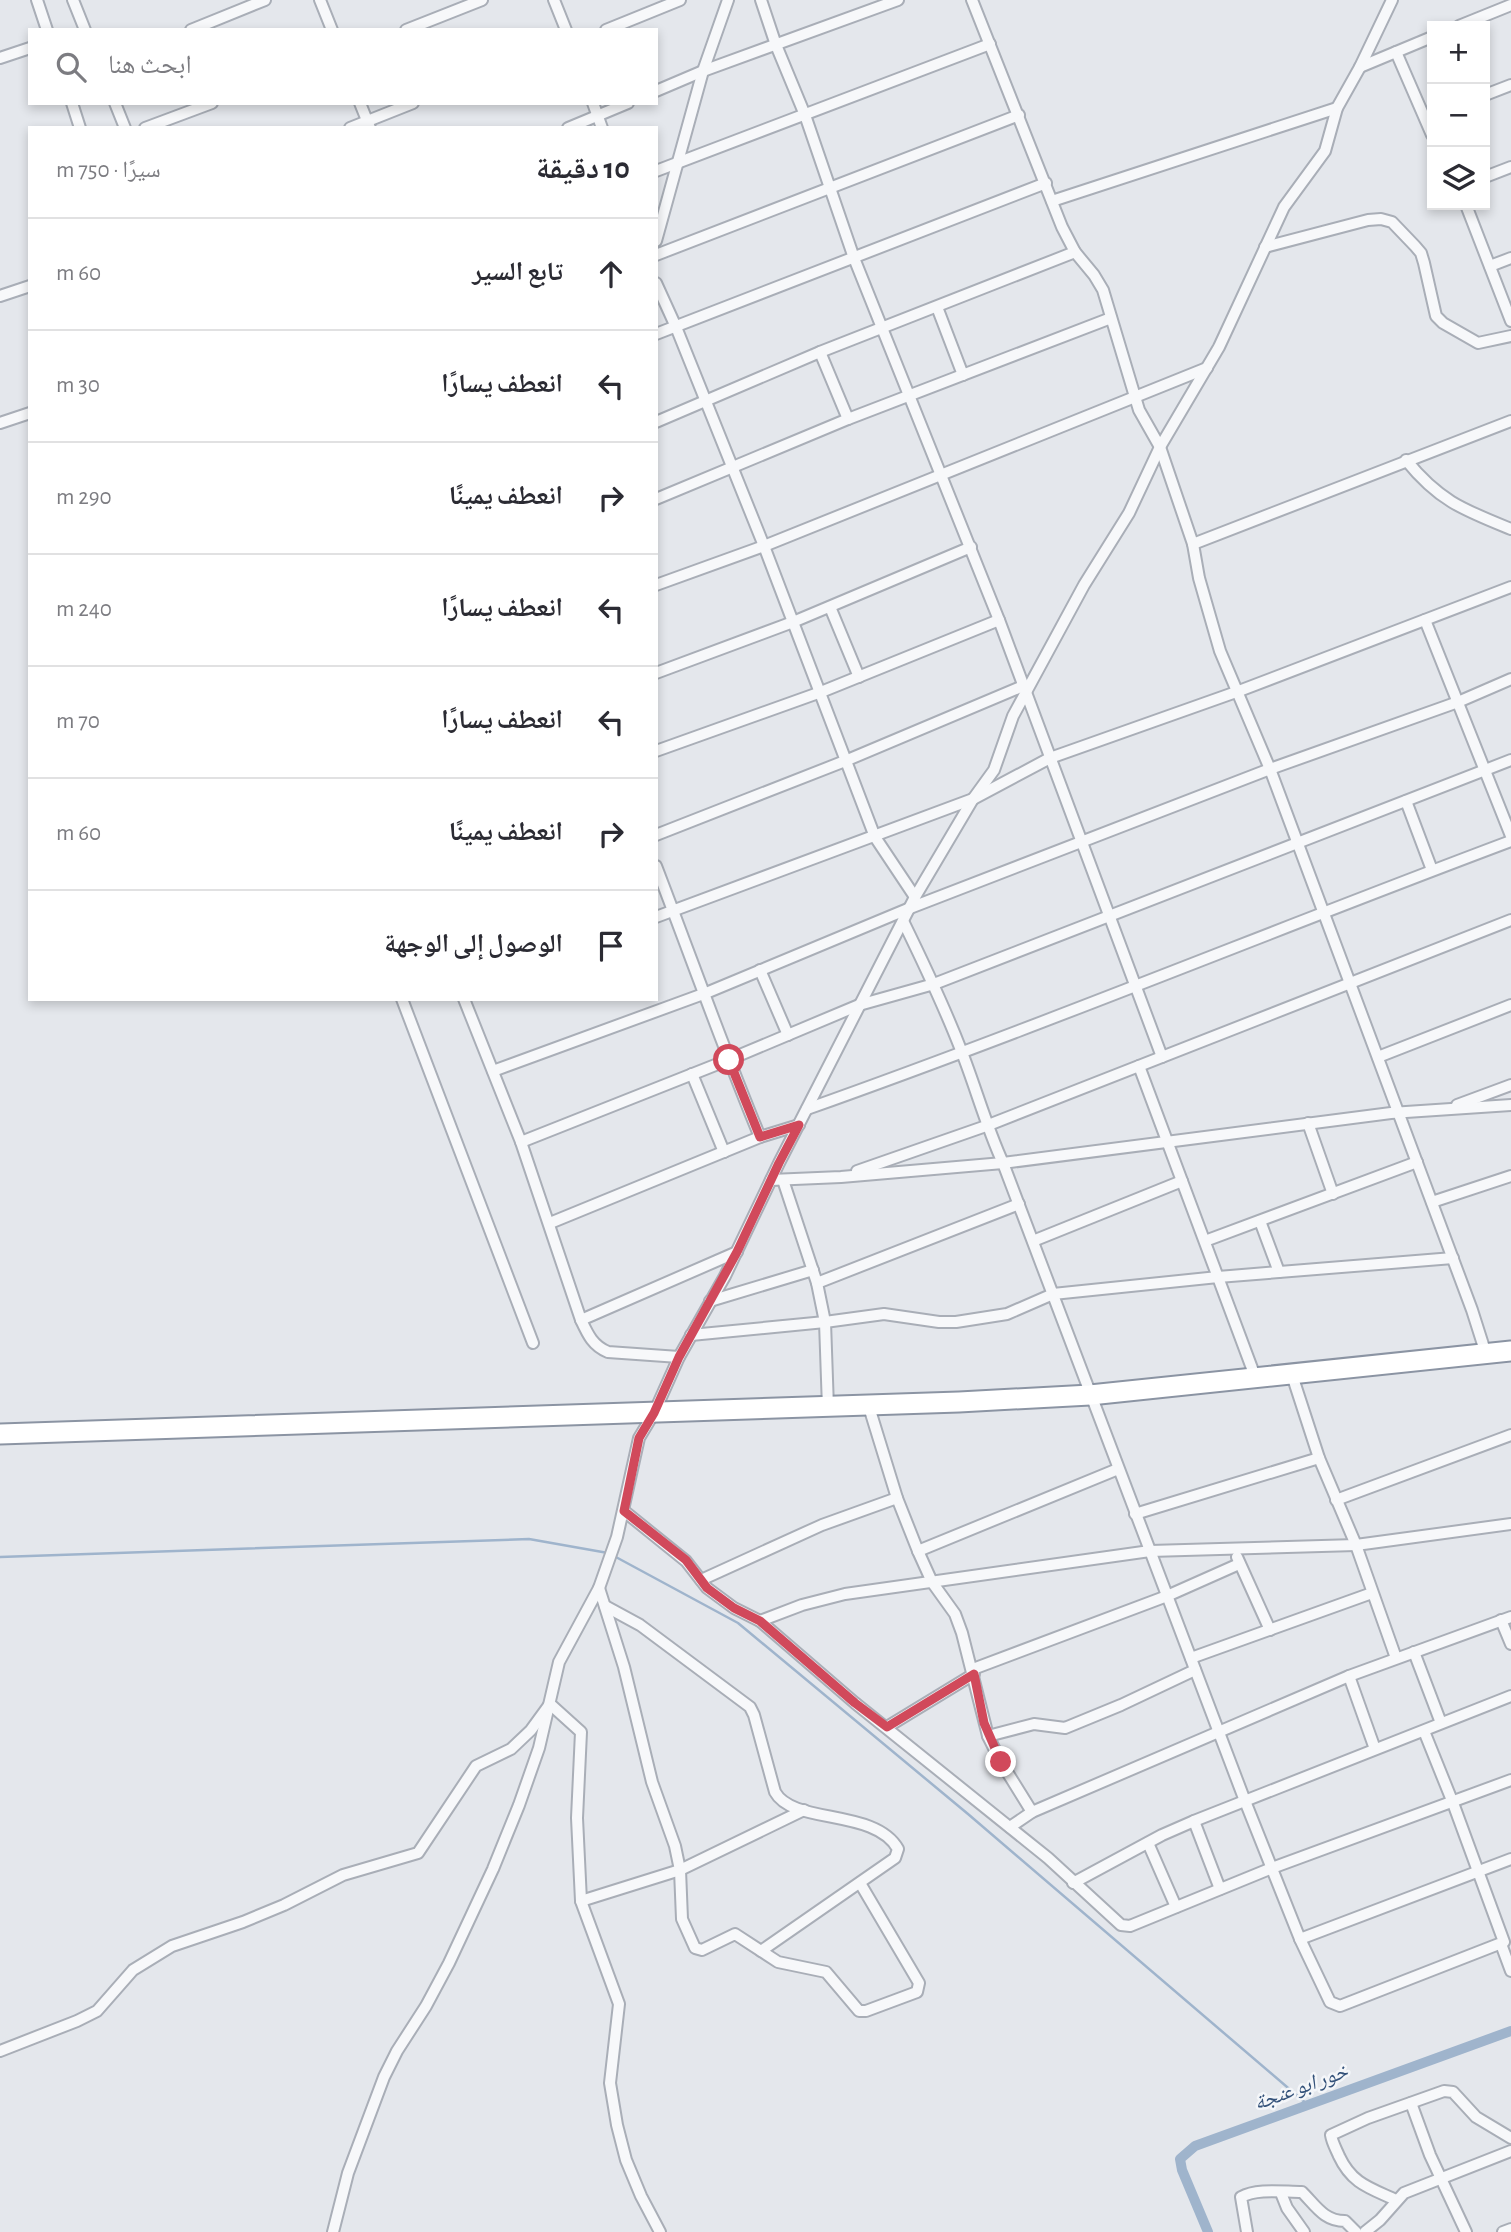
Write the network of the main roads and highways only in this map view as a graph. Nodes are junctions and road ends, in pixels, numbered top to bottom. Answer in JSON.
{"nodes":[{"id":1,"x":1511,"y":1351,"type":"edge"},
{"id":2,"x":0,"y":1434,"type":"edge"}],
"edges":[{"from":1,"to":2,"type":"highway"}]}
